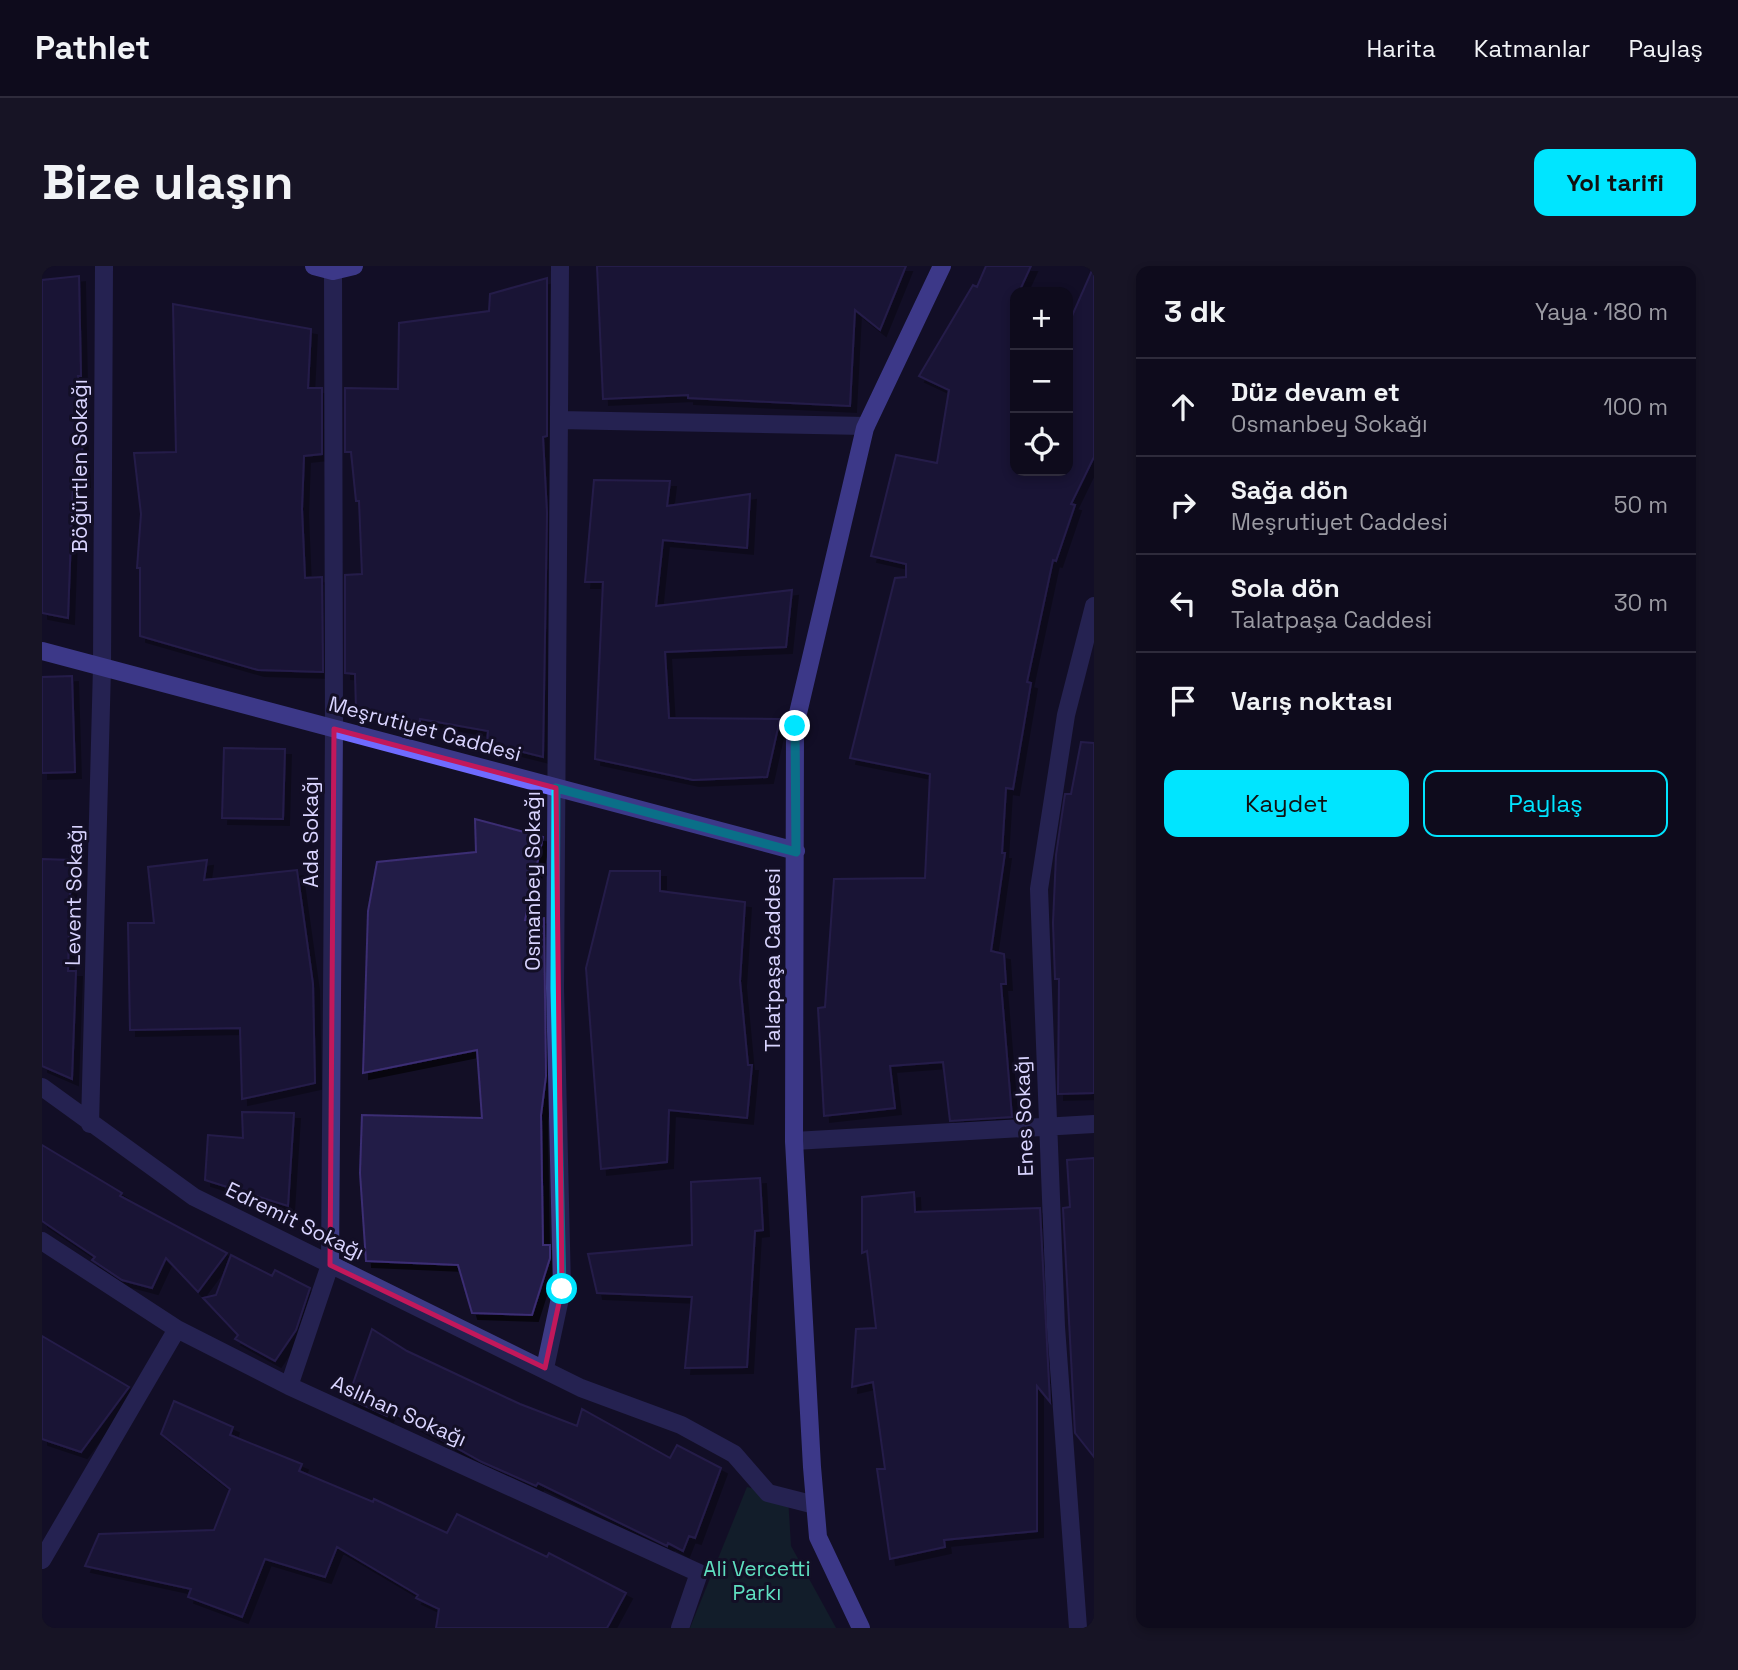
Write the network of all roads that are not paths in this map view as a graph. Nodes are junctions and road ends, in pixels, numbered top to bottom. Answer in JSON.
{"nodes":[{"id":1,"x":104,"y":266,"type":"edge"},
{"id":2,"x":314,"y":266,"type":"edge"},
{"id":3,"x":354,"y":266,"type":"edge"},
{"id":4,"x":560,"y":266,"type":"edge"},
{"id":5,"x":942,"y":266,"type":"edge"},
{"id":6,"x":333,"y":268,"type":"edge"},
{"id":7,"x":559,"y":420,"type":"junction"},
{"id":8,"x":866,"y":426,"type":"junction"},
{"id":9,"x":1094,"y":606,"type":"edge"},
{"id":10,"x":42,"y":651,"type":"edge"},
{"id":11,"x":102,"y":667,"type":"junction"},
{"id":12,"x":334,"y":729,"type":"junction"},
{"id":13,"x":556,"y":788,"type":"junction"},
{"id":14,"x":796,"y":852,"type":"junction"},
{"id":15,"x":42,"y":1087,"type":"edge"},
{"id":16,"x":90,"y":1124,"type":"junction"},
{"id":17,"x":1094,"y":1124,"type":"edge"},
{"id":18,"x":1047,"y":1126,"type":"junction"},
{"id":19,"x":794,"y":1141,"type":"junction"},
{"id":20,"x":42,"y":1241,"type":"edge"},
{"id":21,"x":330,"y":1265,"type":"junction"},
{"id":22,"x":177,"y":1329,"type":"junction"},
{"id":23,"x":545,"y":1368,"type":"junction"},
{"id":24,"x":289,"y":1386,"type":"junction"},
{"id":25,"x":815,"y":1505,"type":"junction"},
{"id":26,"x":42,"y":1560,"type":"edge"},
{"id":27,"x":680,"y":1628,"type":"edge"},
{"id":28,"x":861,"y":1628,"type":"edge"},
{"id":29,"x":1079,"y":1628,"type":"edge"}],
"edges":[{"from":1,"to":11,"type":"street","name":"Böğürtlen Sokağı"},
{"from":2,"to":6,"type":"main road"},
{"from":3,"to":6,"type":"main road"},
{"from":4,"to":7,"type":"street","name":"Osmanbey Sokağı"},
{"from":5,"to":8,"type":"main road","name":"Talatpaşa Caddesi"},
{"from":6,"to":12,"type":"street","name":"Ada Sokağı"},
{"from":7,"to":8,"type":"street"},
{"from":7,"to":13,"type":"street","name":"Osmanbey Sokağı"},
{"from":8,"to":14,"type":"main road","name":"Talatpaşa Caddesi"},
{"from":9,"to":18,"type":"street","name":"Enes Sokağı"},
{"from":10,"to":11,"type":"main road","name":"Meşrutiyet Caddesi"},
{"from":11,"to":12,"type":"main road","name":"Meşrutiyet Caddesi"},
{"from":11,"to":16,"type":"street","name":"Levent Sokağı"},
{"from":12,"to":13,"type":"main road","name":"Meşrutiyet Caddesi"},
{"from":12,"to":21,"type":"street","name":"Ada Sokağı"},
{"from":13,"to":14,"type":"main road","name":"Meşrutiyet Caddesi"},
{"from":13,"to":23,"type":"street","name":"Osmanbey Sokağı"},
{"from":14,"to":19,"type":"main road","name":"Talatpaşa Caddesi"},
{"from":15,"to":16,"type":"street","name":"Edremit Sokağı"},
{"from":16,"to":21,"type":"street","name":"Edremit Sokağı"},
{"from":17,"to":18,"type":"street"},
{"from":18,"to":19,"type":"street"},
{"from":18,"to":29,"type":"street","name":"Enes Sokağı"},
{"from":19,"to":25,"type":"main road","name":"Talatpaşa Caddesi"},
{"from":20,"to":22,"type":"street","name":"Aslıhan Sokağı"},
{"from":21,"to":23,"type":"street","name":"Edremit Sokağı"},
{"from":21,"to":24,"type":"street","name":"Ada Sokağı"},
{"from":22,"to":24,"type":"street","name":"Aslıhan Sokağı"},
{"from":22,"to":26,"type":"street"},
{"from":23,"to":25,"type":"street","name":"Edremit Sokağı"},
{"from":24,"to":27,"type":"street","name":"Aslıhan Sokağı"},
{"from":25,"to":28,"type":"main road","name":"Talatpaşa Caddesi"}]}
